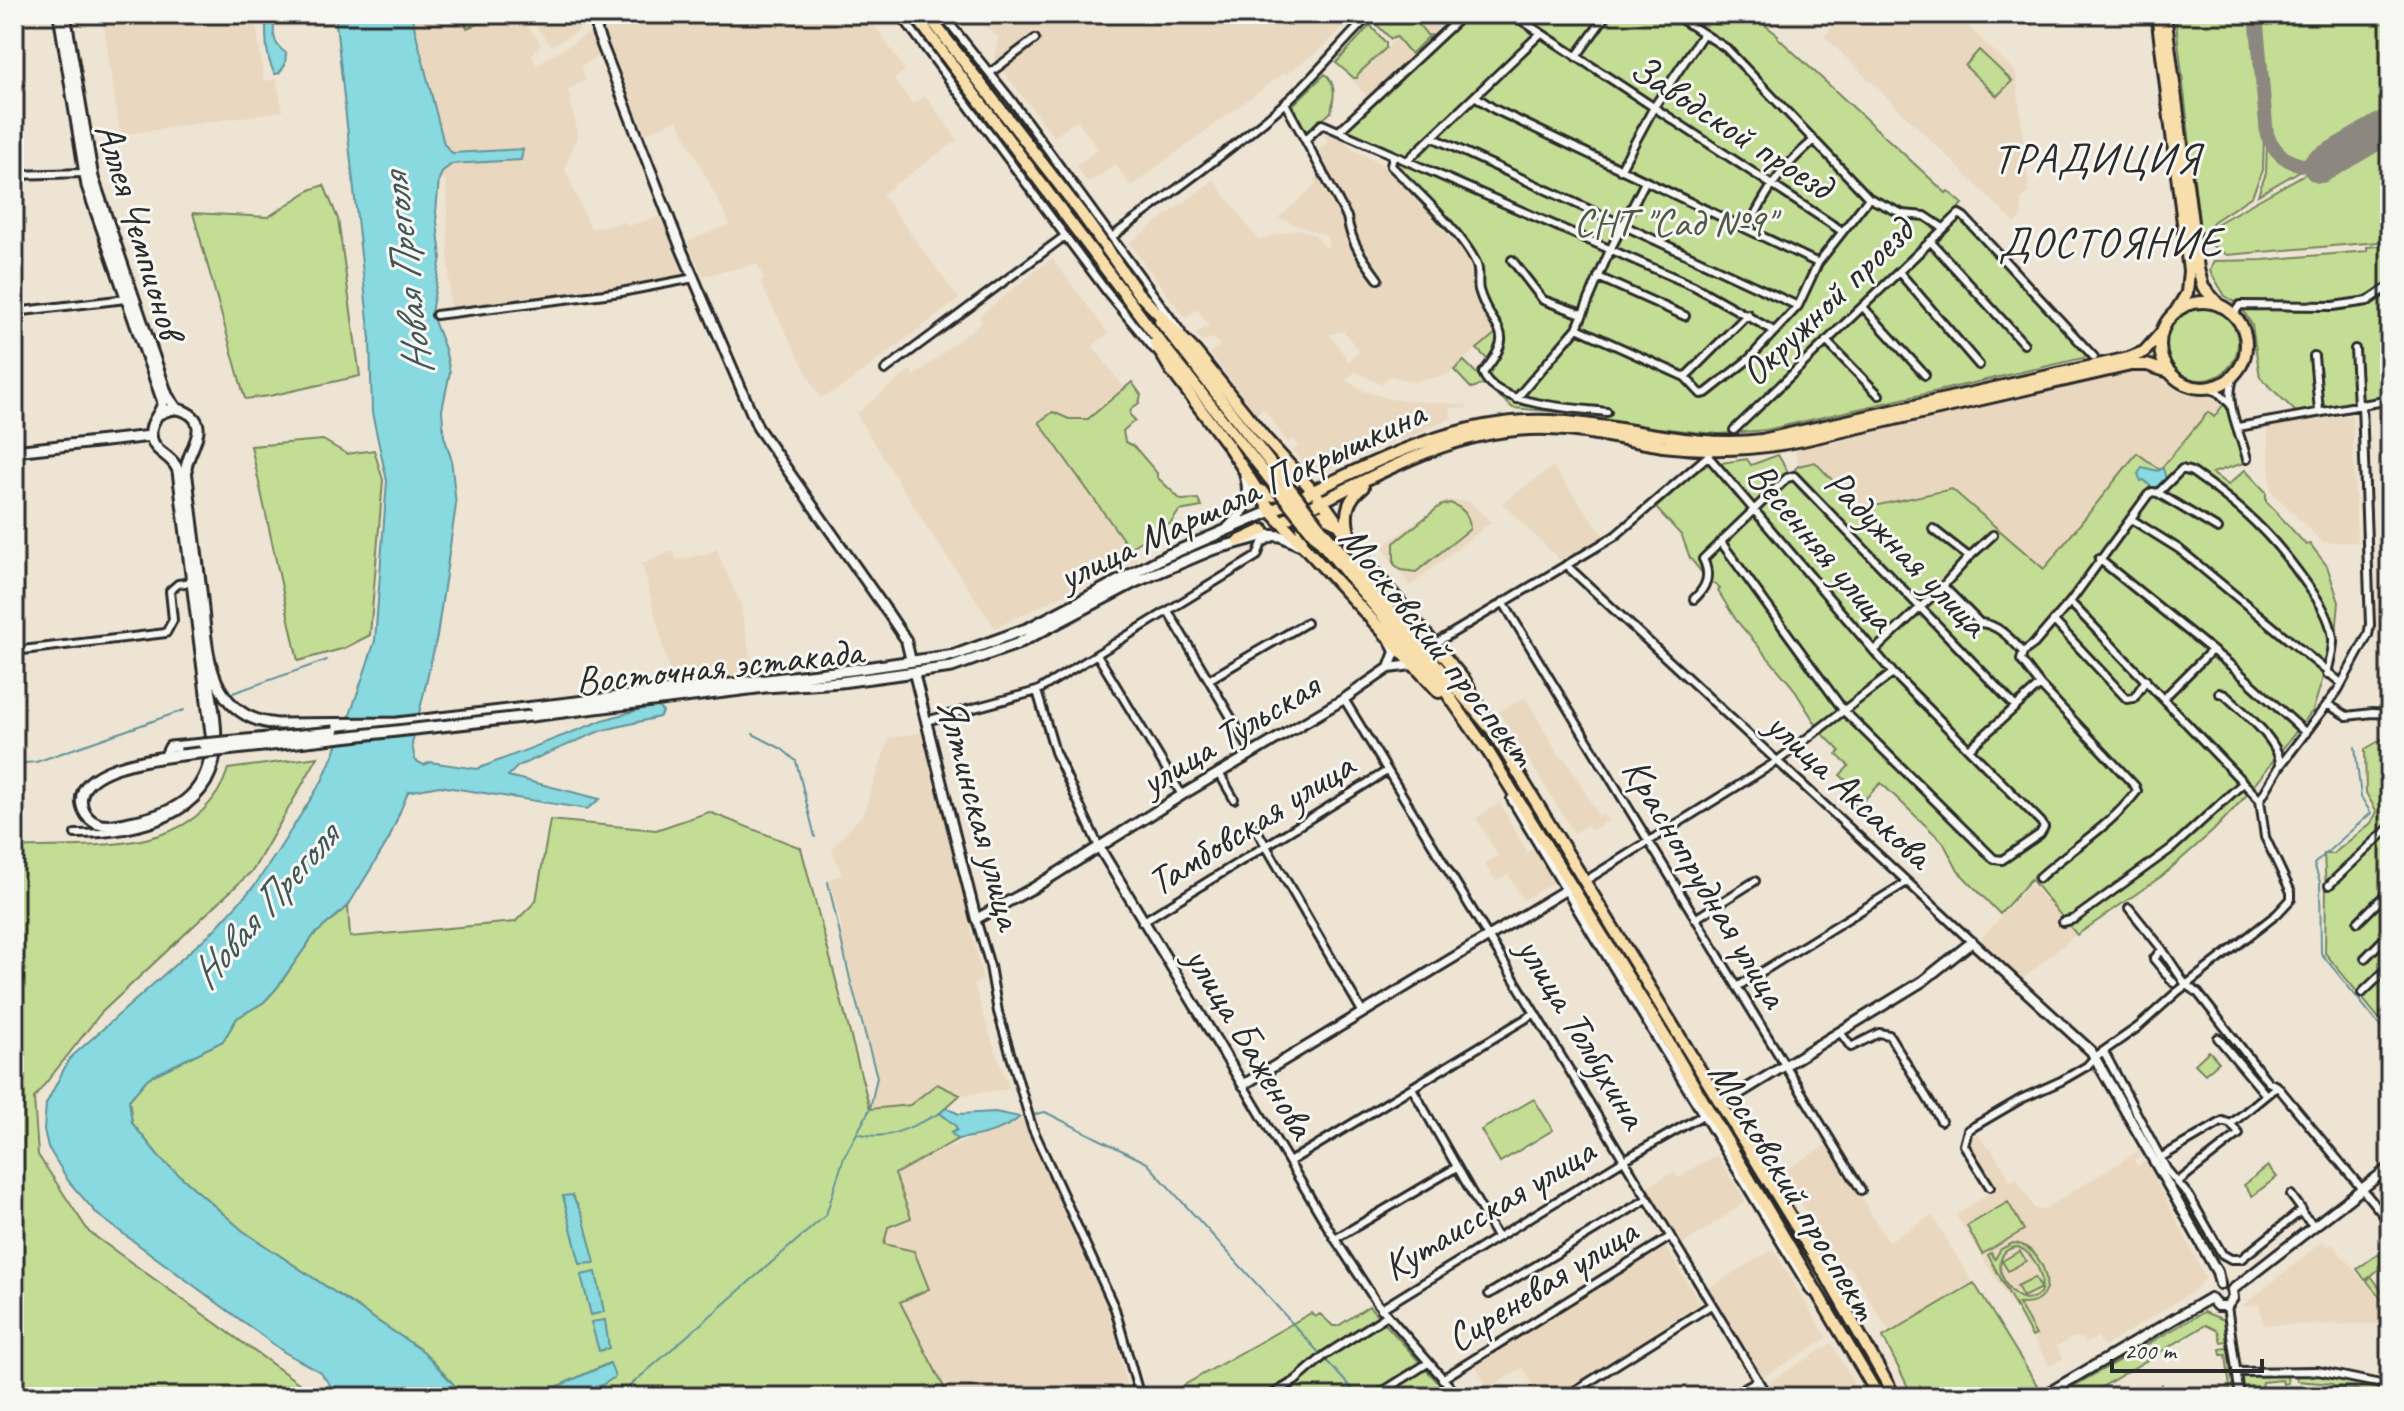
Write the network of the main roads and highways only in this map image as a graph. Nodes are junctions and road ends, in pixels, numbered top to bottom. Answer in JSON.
{"nodes":[{"id":1,"x":59,"y":14,"type":"edge"},
{"id":2,"x":65,"y":14,"type":"edge"},
{"id":3,"x":914,"y":14,"type":"edge"},
{"id":4,"x":927,"y":14,"type":"edge"},
{"id":5,"x":2157,"y":14,"type":"edge"},
{"id":6,"x":2165,"y":14,"type":"edge"},
{"id":7,"x":964,"y":61,"type":"junction"},
{"id":8,"x":954,"y":67,"type":"junction"},
{"id":9,"x":1138,"y":293,"type":"junction"},
{"id":10,"x":1133,"y":306,"type":"junction"},
{"id":11,"x":2220,"y":306,"type":"junction"},
{"id":12,"x":2176,"y":311,"type":"junction"},
{"id":13,"x":2161,"y":333,"type":"junction"},
{"id":14,"x":2169,"y":372,"type":"junction"},
{"id":15,"x":177,"y":409,"type":"junction"},
{"id":16,"x":159,"y":414,"type":"junction"},
{"id":17,"x":151,"y":436,"type":"junction"},
{"id":18,"x":14,"y":451,"type":"edge"},
{"id":19,"x":190,"y":451,"type":"junction"},
{"id":20,"x":168,"y":456,"type":"junction"},
{"id":21,"x":1240,"y":464,"type":"junction"},
{"id":22,"x":1290,"y":464,"type":"junction"},
{"id":23,"x":1382,"y":473,"type":"junction"},
{"id":24,"x":1273,"y":475,"type":"junction"},
{"id":25,"x":1348,"y":475,"type":"junction"},
{"id":26,"x":1254,"y":486,"type":"junction"},
{"id":27,"x":1314,"y":491,"type":"junction"},
{"id":28,"x":1323,"y":502,"type":"junction"},
{"id":29,"x":1271,"y":511,"type":"junction"},
{"id":30,"x":1280,"y":522,"type":"junction"},
{"id":31,"x":1342,"y":529,"type":"junction"},
{"id":32,"x":1263,"y":530,"type":"joint"},
{"id":33,"x":1316,"y":530,"type":"junction"},
{"id":34,"x":1222,"y":534,"type":"junction"},
{"id":35,"x":1239,"y":541,"type":"junction"},
{"id":36,"x":1354,"y":546,"type":"junction"},
{"id":37,"x":1304,"y":547,"type":"junction"},
{"id":38,"x":911,"y":661,"type":"junction"},
{"id":39,"x":914,"y":673,"type":"junction"},
{"id":40,"x":1456,"y":706,"type":"junction"},
{"id":41,"x":530,"y":711,"type":"junction"},
{"id":42,"x":397,"y":723,"type":"junction"},
{"id":43,"x":1493,"y":732,"type":"junction"},
{"id":44,"x":178,"y":753,"type":"junction"},
{"id":45,"x":1658,"y":998,"type":"junction"},
{"id":46,"x":1647,"y":1006,"type":"junction"},
{"id":47,"x":1875,"y":1360,"type":"junction"},
{"id":48,"x":1864,"y":1368,"type":"junction"},
{"id":49,"x":1879,"y":1397,"type":"edge"},
{"id":50,"x":1895,"y":1397,"type":"edge"}],
"edges":[{"from":1,"to":16,"type":"main road","name":"Аллея Чемпионов"},
{"from":2,"to":15,"type":"main road","name":"Аллея Чемпионов"},
{"from":3,"to":8,"type":"main road","name":"Московский проспект"},
{"from":4,"to":7,"type":"main road","name":"Московский проспект"},
{"from":5,"to":12,"type":"main road"},
{"from":6,"to":11,"type":"main road"},
{"from":7,"to":8,"type":"main road"},
{"from":7,"to":9,"type":"main road","name":"Московский проспект"},
{"from":8,"to":10,"type":"main road","name":"Московский проспект"},
{"from":9,"to":22,"type":"main road"},
{"from":9,"to":24,"type":"main road","name":"Московский проспект"},
{"from":10,"to":21,"type":"main road"},
{"from":10,"to":24,"type":"main road","name":"Московский проспект"},
{"from":11,"to":12,"type":"main road"},
{"from":11,"to":14,"type":"main road"},
{"from":12,"to":13,"type":"main road"},
{"from":13,"to":14,"type":"main road"},
{"from":13,"to":25,"type":"main road","name":"улица Маршала Покрышкина"},
{"from":14,"to":23,"type":"main road","name":"улица Маршала Покрышкина"},
{"from":15,"to":16,"type":"main road"},
{"from":15,"to":19,"type":"main road","name":"Аллея Чемпионов"},
{"from":16,"to":17,"type":"main road","name":"Аллея Чемпионов"},
{"from":17,"to":18,"type":"main road"},
{"from":17,"to":20,"type":"main road"},
{"from":19,"to":20,"type":"main road"},
{"from":19,"to":42,"type":"main road","name":"Аллея Чемпионов"},
{"from":20,"to":44,"type":"main road"},
{"from":21,"to":26,"type":"main road"},
{"from":21,"to":34,"type":"main road"},
{"from":22,"to":25,"type":"main road"},
{"from":22,"to":26,"type":"main road"},
{"from":22,"to":27,"type":"main road"},
{"from":23,"to":28,"type":"main road","name":"улица Маршала Покрышкина"},
{"from":23,"to":36,"type":"main road"},
{"from":24,"to":33,"type":"main road","name":"Московский проспект","bridge":true},
{"from":25,"to":27,"type":"main road","name":"улица Маршала Покрышкина"},
{"from":26,"to":29,"type":"main road"},
{"from":27,"to":28,"type":"main road"},
{"from":27,"to":29,"type":"main road","name":"улица Маршала Покрышкина"},
{"from":28,"to":30,"type":"main road","name":"улица Маршала Покрышкина"},
{"from":28,"to":31,"type":"main road"},
{"from":29,"to":30,"type":"main road"},
{"from":29,"to":34,"type":"main road","name":"улица Маршала Покрышкина"},
{"from":30,"to":32,"type":"main road","name":"улица Маршала Покрышкина"},
{"from":30,"to":37,"type":"main road"},
{"from":31,"to":36,"type":"main road"},
{"from":31,"to":37,"type":"main road"},
{"from":32,"to":35,"type":"main road","name":"улица Маршала Покрышкина"},
{"from":33,"to":40,"type":"main road","name":"Московский проспект"},
{"from":33,"to":43,"type":"main road","name":"Московский проспект"},
{"from":34,"to":38,"type":"main road","name":"улица Маршала Покрышкина"},
{"from":35,"to":37,"type":"main road"},
{"from":35,"to":39,"type":"main road","name":"улица Маршала Покрышкина"},
{"from":36,"to":43,"type":"main road"},
{"from":37,"to":40,"type":"main road"},
{"from":38,"to":39,"type":"main road","name":"Ялтинская улица"},
{"from":38,"to":41,"type":"main road","name":"Восточная эстакада"},
{"from":39,"to":41,"type":"main road","name":"Восточная эстакада"},
{"from":40,"to":46,"type":"main road","name":"Московский проспект"},
{"from":41,"to":42,"type":"main road"},
{"from":41,"to":44,"type":"main road","bridge":true},
{"from":42,"to":44,"type":"main road","bridge":true},
{"from":43,"to":45,"type":"main road","name":"Московский проспект"},
{"from":45,"to":46,"type":"main road"},
{"from":45,"to":47,"type":"main road","name":"Московский проспект"},
{"from":46,"to":48,"type":"main road","name":"Московский проспект"},
{"from":47,"to":48,"type":"main road"},
{"from":47,"to":50,"type":"main road","name":"Московский проспект"},
{"from":48,"to":49,"type":"main road","name":"Московский проспект"}]}
